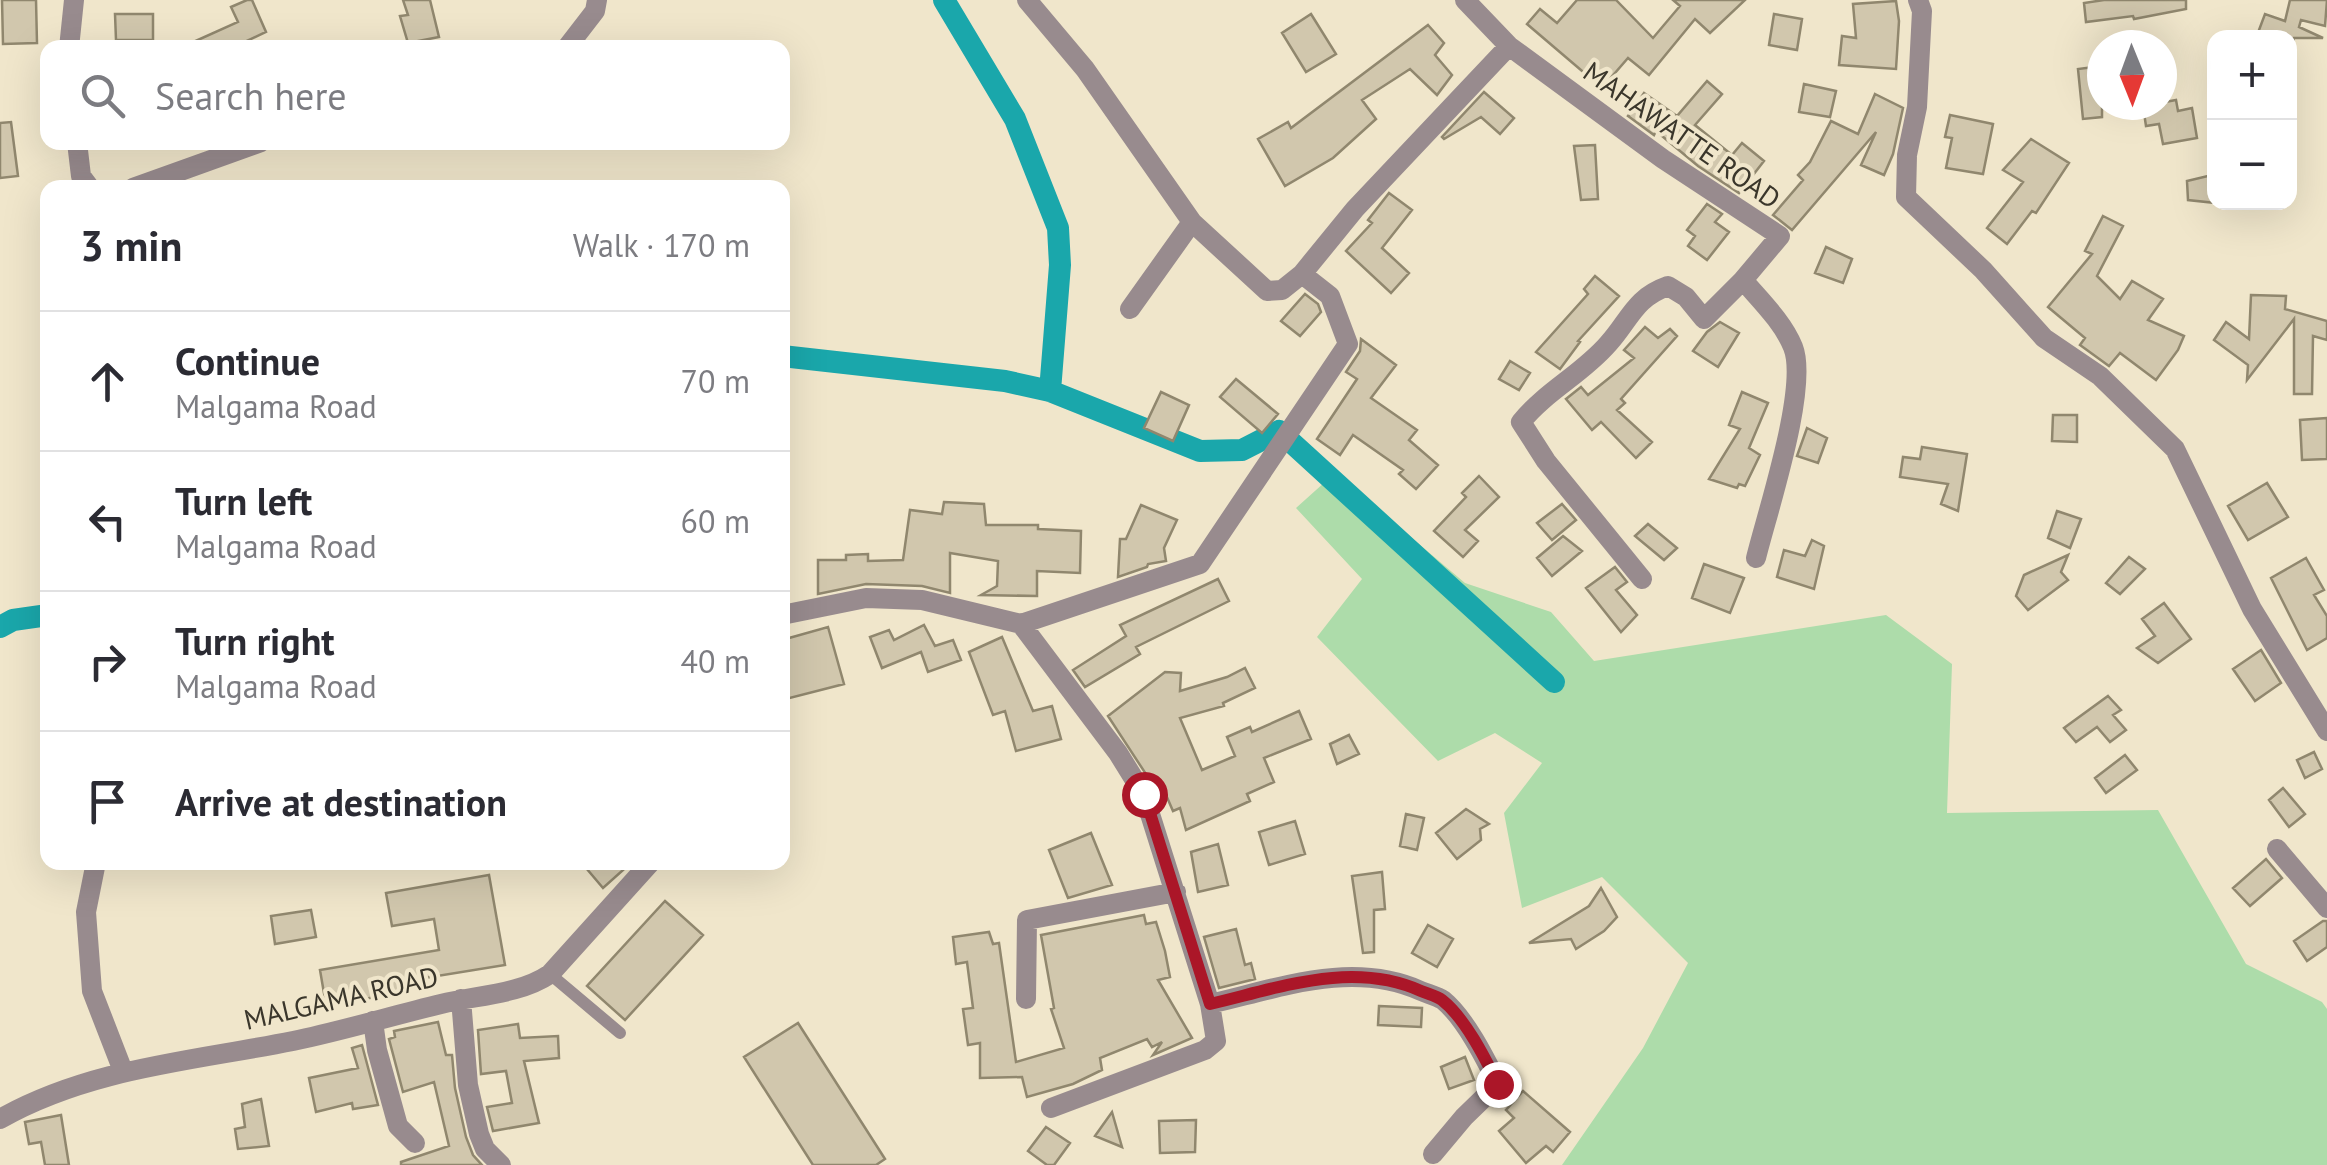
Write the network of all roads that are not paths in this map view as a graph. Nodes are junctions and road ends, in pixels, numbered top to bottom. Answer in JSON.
{"nodes":[{"id":1,"x":74,"y":0,"type":"edge"},
{"id":2,"x":597,"y":0,"type":"edge"},
{"id":3,"x":1027,"y":0,"type":"edge"},
{"id":4,"x":1466,"y":0,"type":"edge"},
{"id":5,"x":1918,"y":0,"type":"edge"},
{"id":6,"x":70,"y":40,"type":"edge"},
{"id":7,"x":573,"y":40,"type":"edge"},
{"id":8,"x":1508,"y":46,"type":"junction"},
{"id":9,"x":78,"y":150,"type":"edge"},
{"id":10,"x":238,"y":150,"type":"edge"},
{"id":11,"x":84,"y":180,"type":"edge"},
{"id":12,"x":155,"y":180,"type":"edge"},
{"id":13,"x":1192,"y":222,"type":"junction"},
{"id":14,"x":1302,"y":274,"type":"junction"},
{"id":15,"x":1743,"y":280,"type":"junction"},
{"id":16,"x":1130,"y":309,"type":"dead end"},
{"id":17,"x":1756,"y":558,"type":"dead end"},
{"id":18,"x":1642,"y":578,"type":"dead end"},
{"id":19,"x":790,"y":613,"type":"edge"},
{"id":20,"x":1021,"y":624,"type":"junction"},
{"id":21,"x":2327,"y":730,"type":"edge"},
{"id":22,"x":2277,"y":849,"type":"dead end"},
{"id":23,"x":94,"y":870,"type":"edge"},
{"id":24,"x":644,"y":870,"type":"edge"},
{"id":25,"x":1176,"y":892,"type":"junction"},
{"id":26,"x":2327,"y":908,"type":"edge"},
{"id":27,"x":550,"y":974,"type":"junction"},
{"id":28,"x":1026,"y":998,"type":"dead end"},
{"id":29,"x":461,"y":999,"type":"junction"},
{"id":30,"x":1210,"y":1004,"type":"junction"},
{"id":31,"x":373,"y":1021,"type":"junction"},
{"id":32,"x":620,"y":1032,"type":"dead end"},
{"id":33,"x":124,"y":1071,"type":"junction"},
{"id":34,"x":1050,"y":1108,"type":"dead end"},
{"id":35,"x":0,"y":1119,"type":"edge"},
{"id":36,"x":415,"y":1143,"type":"dead end"},
{"id":37,"x":1433,"y":1154,"type":"dead end"},
{"id":38,"x":501,"y":1165,"type":"edge"}],
"edges":[{"from":1,"to":6,"type":"street"},
{"from":2,"to":7,"type":"street"},
{"from":3,"to":13,"type":"street"},
{"from":4,"to":8,"type":"street","name":"MAHAWATTE ROAD"},
{"from":5,"to":21,"type":"street"},
{"from":8,"to":14,"type":"street"},
{"from":8,"to":15,"type":"street","name":"MAHAWATTE ROAD"},
{"from":9,"to":11,"type":"street"},
{"from":10,"to":12,"type":"street"},
{"from":13,"to":14,"type":"street"},
{"from":13,"to":16,"type":"street"},
{"from":14,"to":20,"type":"street"},
{"from":15,"to":17,"type":"street"},
{"from":15,"to":18,"type":"street"},
{"from":19,"to":20,"type":"street"},
{"from":20,"to":25,"type":"street"},
{"from":22,"to":26,"type":"street"},
{"from":23,"to":33,"type":"street"},
{"from":24,"to":27,"type":"street","name":"MALGAMA ROAD"},
{"from":25,"to":28,"type":"street"},
{"from":25,"to":30,"type":"street"},
{"from":27,"to":29,"type":"street","name":"MALGAMA ROAD"},
{"from":27,"to":32,"type":"lane"},
{"from":29,"to":31,"type":"street","name":"MALGAMA ROAD"},
{"from":29,"to":38,"type":"street"},
{"from":30,"to":34,"type":"street"},
{"from":30,"to":37,"type":"street"},
{"from":31,"to":33,"type":"street","name":"MALGAMA ROAD"},
{"from":31,"to":36,"type":"street"},
{"from":33,"to":35,"type":"street","name":"MALGAMA ROAD"}]}
